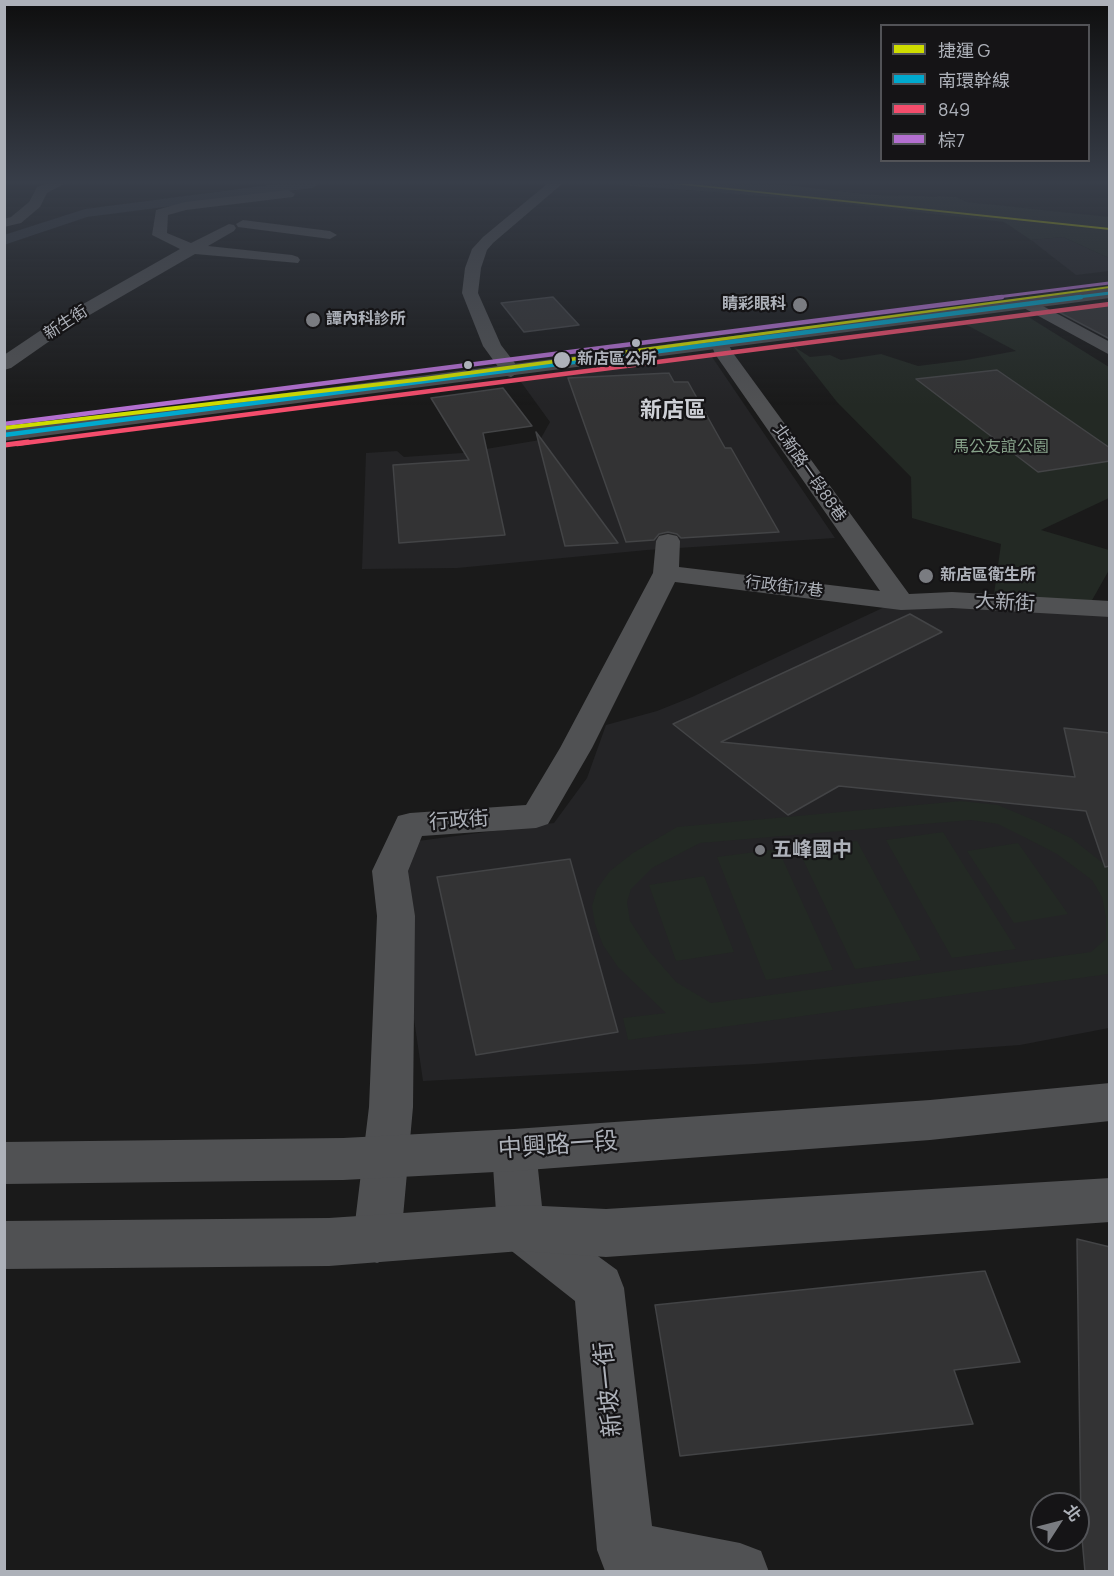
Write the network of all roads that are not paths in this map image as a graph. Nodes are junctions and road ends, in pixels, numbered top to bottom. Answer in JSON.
{"nodes":[{"id":1,"x":177,"y":258,"type":"edge"},
{"id":2,"x":270,"y":258,"type":"edge"},
{"id":3,"x":477,"y":258,"type":"edge"},
{"id":4,"x":292,"y":260,"type":"dead end"},
{"id":5,"x":1110,"y":280,"type":"edge"},
{"id":6,"x":1110,"y":292,"type":"edge"},
{"id":7,"x":1028,"y":303,"type":"junction"},
{"id":8,"x":720,"y":344,"type":"junction"},
{"id":9,"x":1110,"y":350,"type":"edge"},
{"id":10,"x":4,"y":364,"type":"edge"},
{"id":11,"x":506,"y":365,"type":"junction"},
{"id":12,"x":4,"y":417,"type":"edge"},
{"id":13,"x":4,"y":435,"type":"edge"},
{"id":14,"x":667,"y":557,"type":"joint"},
{"id":15,"x":901,"y":602,"type":"junction"},
{"id":16,"x":1110,"y":609,"type":"edge"},
{"id":17,"x":1110,"y":1102,"type":"edge"},
{"id":18,"x":514,"y":1150,"type":"junction"},
{"id":19,"x":386,"y":1156,"type":"junction"},
{"id":20,"x":4,"y":1163,"type":"edge"},
{"id":21,"x":1110,"y":1200,"type":"edge"},
{"id":22,"x":521,"y":1228,"type":"junction"},
{"id":23,"x":377,"y":1239,"type":"junction"},
{"id":24,"x":4,"y":1245,"type":"edge"},
{"id":25,"x":740,"y":1572,"type":"edge"}],
"edges":[{"from":1,"to":10,"type":"street","name":"新生街"},
{"from":2,"to":4,"type":"street"},
{"from":3,"to":11,"type":"street"},
{"from":5,"to":11,"type":"main road"},
{"from":6,"to":7,"type":"main road"},
{"from":7,"to":8,"type":"main road"},
{"from":7,"to":9,"type":"street"},
{"from":8,"to":11,"type":"main road"},
{"from":8,"to":15,"type":"street","name":"北新路一段88巷"},
{"from":11,"to":12,"type":"main road"},
{"from":11,"to":13,"type":"main road"},
{"from":14,"to":15,"type":"street","name":"行政街17巷"},
{"from":14,"to":19,"type":"street","name":"行政街"},
{"from":15,"to":16,"type":"street","name":"大新街"},
{"from":17,"to":18,"type":"street","name":"中興路一段"},
{"from":18,"to":19,"type":"street","name":"中興路一段"},
{"from":18,"to":22,"type":"street"},
{"from":19,"to":20,"type":"street","name":"中興路一段"},
{"from":19,"to":23,"type":"street"},
{"from":21,"to":22,"type":"street"},
{"from":22,"to":23,"type":"street"},
{"from":22,"to":25,"type":"street","name":"新坡一街"},
{"from":23,"to":24,"type":"street"}]}
